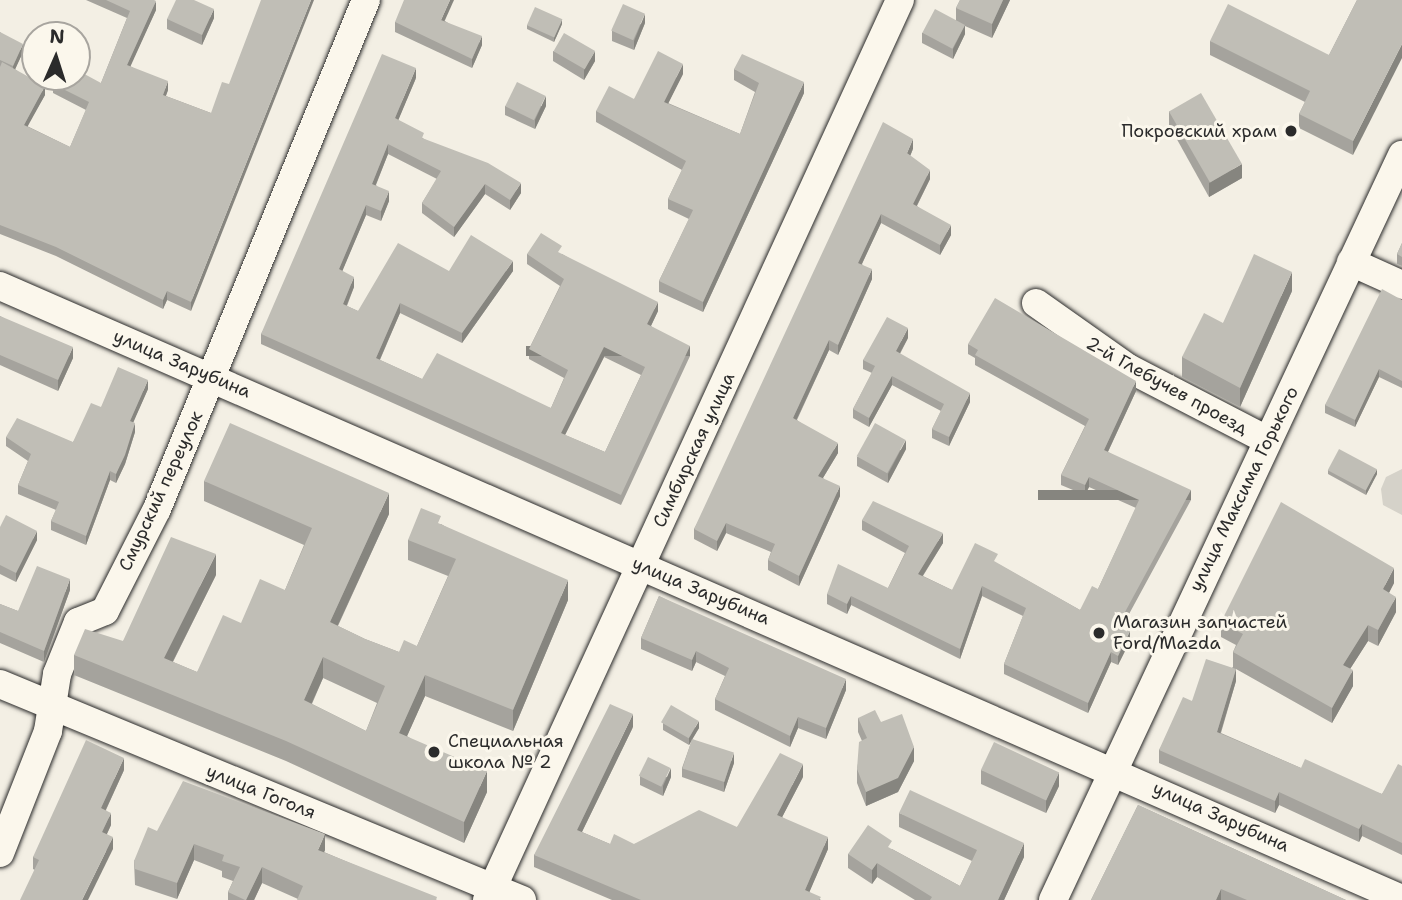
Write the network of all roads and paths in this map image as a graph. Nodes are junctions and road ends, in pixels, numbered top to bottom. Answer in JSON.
{"nodes":[{"id":1,"x":366,"y":0,"type":"edge"},
{"id":2,"x":900,"y":0,"type":"edge"},
{"id":3,"x":1402,"y":155,"type":"edge"},
{"id":4,"x":1351,"y":262,"type":"junction"},
{"id":5,"x":1402,"y":285,"type":"edge"},
{"id":6,"x":0,"y":286,"type":"edge"},
{"id":7,"x":1036,"y":303,"type":"dead end"},
{"id":8,"x":214,"y":377,"type":"junction"},
{"id":9,"x":1267,"y":440,"type":"junction"},
{"id":10,"x":640,"y":565,"type":"junction"},
{"id":11,"x":0,"y":684,"type":"edge"},
{"id":12,"x":55,"y":707,"type":"junction"},
{"id":13,"x":1112,"y":770,"type":"junction"},
{"id":14,"x":0,"y":853,"type":"edge"},
{"id":15,"x":490,"y":894,"type":"edge"},
{"id":16,"x":1402,"y":899,"type":"edge"},
{"id":17,"x":522,"y":900,"type":"edge"},
{"id":18,"x":1053,"y":900,"type":"edge"}],
"edges":[{"from":1,"to":8,"type":"street","name":"Смурский переулок"},
{"from":2,"to":10,"type":"street","name":"Симбирская улица"},
{"from":3,"to":4,"type":"street","name":"улица Максима Горького"},
{"from":4,"to":5,"type":"street"},
{"from":4,"to":9,"type":"street","name":"улица Максима Горького"},
{"from":6,"to":8,"type":"street","name":"улица Зарубина"},
{"from":7,"to":9,"type":"street","name":"2-й Глебучев проезд"},
{"from":8,"to":10,"type":"street","name":"улица Зарубина"},
{"from":8,"to":12,"type":"street","name":"Смурский переулок"},
{"from":9,"to":13,"type":"street","name":"улица Максима Горького"},
{"from":10,"to":13,"type":"street","name":"улица Зарубина"},
{"from":10,"to":15,"type":"street","name":"Симбирская улица"},
{"from":11,"to":12,"type":"street","name":"улица Гоголя"},
{"from":12,"to":14,"type":"street","name":"Смурский переулок"},
{"from":12,"to":15,"type":"street","name":"улица Гоголя"},
{"from":13,"to":16,"type":"street","name":"улица Зарубина"},
{"from":13,"to":18,"type":"street","name":"улица Максима Горького"},
{"from":15,"to":17,"type":"street","name":"улица Гоголя"}]}
